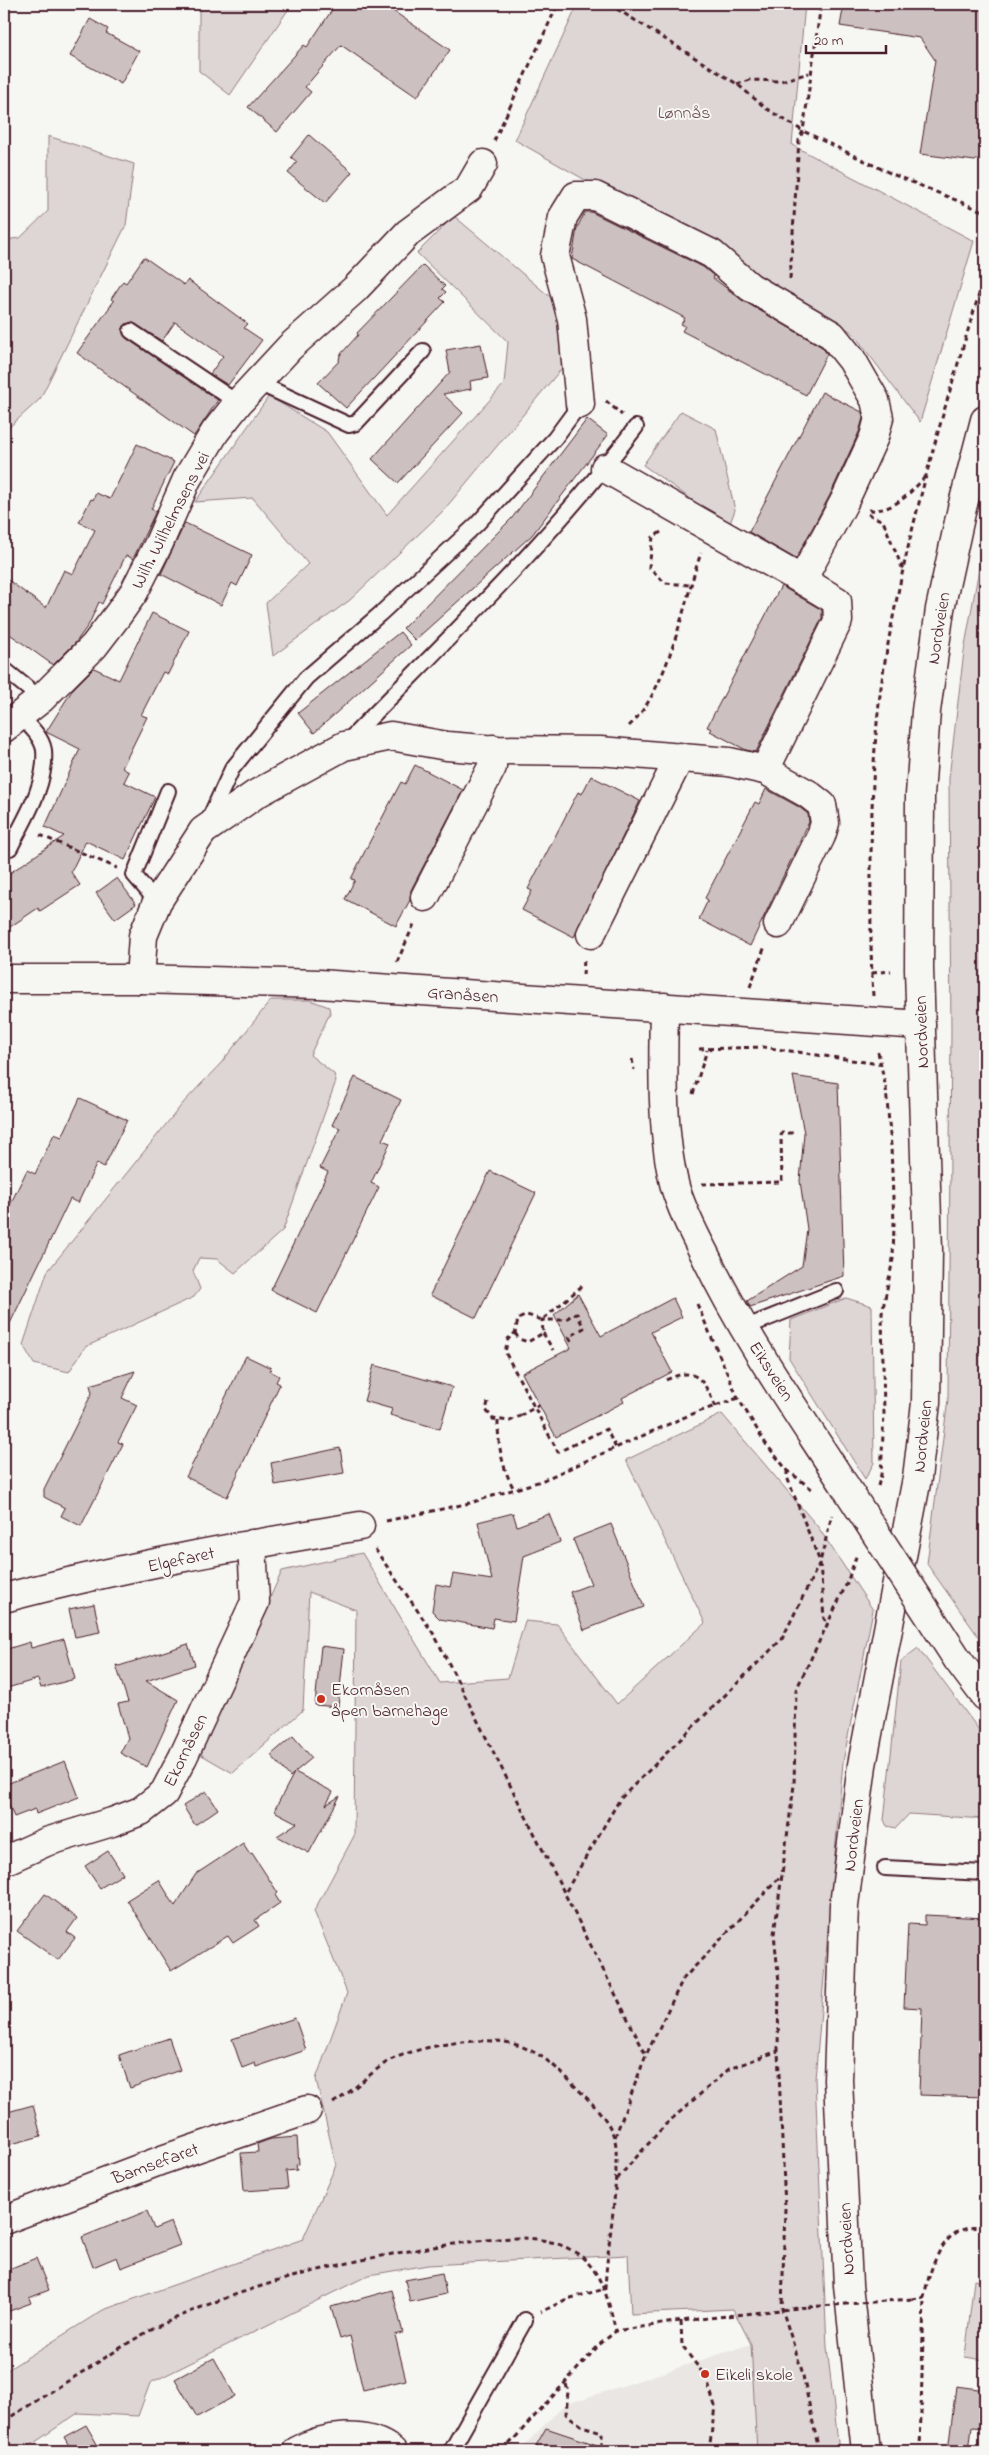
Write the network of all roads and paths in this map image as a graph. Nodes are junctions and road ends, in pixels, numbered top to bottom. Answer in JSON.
{"nodes":[{"id":1,"x":558,"y":4,"type":"edge"},
{"id":2,"x":609,"y":4,"type":"edge"},
{"id":3,"x":821,"y":4,"type":"edge"},
{"id":4,"x":810,"y":73,"type":"junction"},
{"id":5,"x":738,"y":84,"type":"junction"},
{"id":6,"x":802,"y":130,"type":"junction"},
{"id":7,"x":483,"y":164,"type":"joint"},
{"id":8,"x":985,"y":212,"type":"edge"},
{"id":9,"x":985,"y":275,"type":"edge"},
{"id":10,"x":788,"y":307,"type":"junction"},
{"id":11,"x":131,"y":331,"type":"dead end"},
{"id":12,"x":423,"y":351,"type":"dead end"},
{"id":13,"x":256,"y":382,"type":"junction"},
{"id":14,"x":238,"y":403,"type":"junction"},
{"id":15,"x":580,"y":404,"type":"junction"},
{"id":16,"x":985,"y":420,"type":"edge"},
{"id":17,"x":636,"y":427,"type":"joint"},
{"id":18,"x":605,"y":468,"type":"junction"},
{"id":19,"x":926,"y":476,"type":"junction"},
{"id":20,"x":844,"y":502,"type":"junction"},
{"id":21,"x":666,"y":528,"type":"dead end"},
{"id":22,"x":710,"y":530,"type":"junction"},
{"id":23,"x":904,"y":570,"type":"junction"},
{"id":24,"x":802,"y":580,"type":"junction"},
{"id":25,"x":690,"y":585,"type":"junction"},
{"id":26,"x":4,"y":669,"type":"edge"},
{"id":27,"x":41,"y":699,"type":"junction"},
{"id":28,"x":12,"y":722,"type":"edge"},
{"id":29,"x":344,"y":746,"type":"junction"},
{"id":30,"x":492,"y":749,"type":"junction"},
{"id":31,"x":600,"y":751,"type":"junction"},
{"id":32,"x":680,"y":757,"type":"junction"},
{"id":33,"x":765,"y":770,"type":"junction"},
{"id":34,"x":168,"y":791,"type":"dead end"},
{"id":35,"x":20,"y":827,"type":"junction"},
{"id":36,"x":203,"y":831,"type":"junction"},
{"id":37,"x":10,"y":848,"type":"dead end"},
{"id":38,"x":134,"y":875,"type":"junction"},
{"id":39,"x":425,"y":897,"type":"dead end"},
{"id":40,"x":157,"y":902,"type":"junction"},
{"id":41,"x":778,"y":924,"type":"dead end"},
{"id":42,"x":591,"y":934,"type":"dead end"},
{"id":43,"x":403,"y":946,"type":"dead end"},
{"id":44,"x":583,"y":966,"type":"dead end"},
{"id":45,"x":394,"y":970,"type":"dead end"},
{"id":46,"x":755,"y":971,"type":"dead end"},
{"id":47,"x":895,"y":971,"type":"dead end"},
{"id":48,"x":872,"y":973,"type":"junction"},
{"id":49,"x":582,"y":978,"type":"dead end"},
{"id":50,"x":4,"y":979,"type":"edge"},
{"id":51,"x":140,"y":979,"type":"junction"},
{"id":52,"x":750,"y":987,"type":"dead end"},
{"id":53,"x":874,"y":998,"type":"dead end"},
{"id":54,"x":664,"y":1006,"type":"junction"},
{"id":55,"x":921,"y":1025,"type":"junction"},
{"id":56,"x":699,"y":1050,"type":"dead end"},
{"id":57,"x":707,"y":1050,"type":"junction"},
{"id":58,"x":878,"y":1052,"type":"dead end"},
{"id":59,"x":879,"y":1064,"type":"junction"},
{"id":60,"x":692,"y":1098,"type":"dead end"},
{"id":61,"x":793,"y":1133,"type":"dead end"},
{"id":62,"x":699,"y":1178,"type":"dead end"},
{"id":63,"x":701,"y":1184,"type":"junction"},
{"id":64,"x":704,"y":1193,"type":"dead end"},
{"id":65,"x":582,"y":1286,"type":"dead end"},
{"id":66,"x":836,"y":1291,"type":"dead end"},
{"id":67,"x":542,"y":1320,"type":"junction"},
{"id":68,"x":744,"y":1328,"type":"junction"},
{"id":69,"x":543,"y":1333,"type":"junction"},
{"id":70,"x":515,"y":1334,"type":"junction"},
{"id":71,"x":573,"y":1344,"type":"dead end"},
{"id":72,"x":553,"y":1350,"type":"dead end"},
{"id":73,"x":666,"y":1380,"type":"dead end"},
{"id":74,"x":738,"y":1398,"type":"dead end"},
{"id":75,"x":488,"y":1402,"type":"dead end"},
{"id":76,"x":539,"y":1405,"type":"dead end"},
{"id":77,"x":716,"y":1407,"type":"junction"},
{"id":78,"x":498,"y":1421,"type":"junction"},
{"id":79,"x":616,"y":1448,"type":"junction"},
{"id":80,"x":786,"y":1470,"type":"dead end"},
{"id":81,"x":514,"y":1490,"type":"junction"},
{"id":82,"x":877,"y":1491,"type":"dead end"},
{"id":83,"x":840,"y":1498,"type":"junction"},
{"id":84,"x":360,"y":1526,"type":"junction"},
{"id":85,"x":252,"y":1544,"type":"junction"},
{"id":86,"x":860,"y":1546,"type":"dead end"},
{"id":87,"x":820,"y":1562,"type":"junction"},
{"id":88,"x":4,"y":1598,"type":"edge"},
{"id":89,"x":828,"y":1622,"type":"junction"},
{"id":90,"x":985,"y":1696,"type":"edge"},
{"id":91,"x":4,"y":1860,"type":"edge"},
{"id":92,"x":885,"y":1868,"type":"dead end"},
{"id":93,"x":985,"y":1873,"type":"edge"},
{"id":94,"x":782,"y":1875,"type":"junction"},
{"id":95,"x":565,"y":1891,"type":"junction"},
{"id":96,"x":778,"y":2051,"type":"junction"},
{"id":97,"x":646,"y":2055,"type":"junction"},
{"id":98,"x":307,"y":2110,"type":"joint"},
{"id":99,"x":615,"y":2138,"type":"junction"},
{"id":100,"x":616,"y":2179,"type":"junction"},
{"id":101,"x":4,"y":2220,"type":"edge"},
{"id":102,"x":985,"y":2228,"type":"edge"},
{"id":103,"x":605,"y":2289,"type":"junction"},
{"id":104,"x":924,"y":2297,"type":"junction"},
{"id":105,"x":782,"y":2309,"type":"junction"},
{"id":106,"x":525,"y":2320,"type":"joint"},
{"id":107,"x":681,"y":2320,"type":"junction"},
{"id":108,"x":616,"y":2331,"type":"junction"},
{"id":109,"x":566,"y":2383,"type":"junction"},
{"id":110,"x":4,"y":2421,"type":"edge"},
{"id":111,"x":602,"y":2447,"type":"dead end"},
{"id":112,"x":297,"y":2451,"type":"edge"},
{"id":113,"x":392,"y":2451,"type":"edge"},
{"id":114,"x":451,"y":2451,"type":"edge"},
{"id":115,"x":503,"y":2451,"type":"edge"},
{"id":116,"x":709,"y":2451,"type":"edge"},
{"id":117,"x":819,"y":2451,"type":"edge"},
{"id":118,"x":866,"y":2451,"type":"edge"},
{"id":119,"x":920,"y":2451,"type":"edge"}],
"edges":[{"from":1,"to":7,"type":"path"},
{"from":2,"to":5,"type":"path"},
{"from":3,"to":4,"type":"path"},
{"from":4,"to":5,"type":"path"},
{"from":4,"to":6,"type":"path"},
{"from":5,"to":6,"type":"path"},
{"from":6,"to":8,"type":"path"},
{"from":6,"to":10,"type":"path"},
{"from":7,"to":13,"type":"street","name":"Wilh. Wilhelmsens vei"},
{"from":9,"to":19,"type":"path"},
{"from":10,"to":15,"type":"street"},
{"from":10,"to":20,"type":"street"},
{"from":11,"to":14,"type":"lane"},
{"from":12,"to":13,"type":"lane"},
{"from":13,"to":14,"type":"street","name":"Wilh. Wilhelmsens vei"},
{"from":14,"to":27,"type":"street","name":"Wilh. Wilhelmsens vei"},
{"from":15,"to":17,"type":"path"},
{"from":15,"to":36,"type":"lane"},
{"from":16,"to":55,"type":"street","name":"Nordveien"},
{"from":17,"to":18,"type":"lane"},
{"from":18,"to":22,"type":"street"},
{"from":18,"to":29,"type":"lane"},
{"from":19,"to":20,"type":"path"},
{"from":19,"to":23,"type":"path"},
{"from":20,"to":23,"type":"path"},
{"from":20,"to":24,"type":"street"},
{"from":21,"to":25,"type":"path"},
{"from":22,"to":24,"type":"street"},
{"from":22,"to":25,"type":"path"},
{"from":23,"to":48,"type":"path"},
{"from":24,"to":33,"type":"street"},
{"from":25,"to":31,"type":"path"},
{"from":26,"to":27,"type":"lane"},
{"from":27,"to":28,"type":"street","name":"Wilh. Wilhelmsens vei"},
{"from":28,"to":35,"type":"lane"},
{"from":29,"to":30,"type":"street"},
{"from":29,"to":36,"type":"street"},
{"from":30,"to":31,"type":"street"},
{"from":30,"to":39,"type":"street"},
{"from":31,"to":32,"type":"street"},
{"from":32,"to":33,"type":"street"},
{"from":32,"to":42,"type":"street"},
{"from":33,"to":41,"type":"street"},
{"from":34,"to":38,"type":"lane"},
{"from":35,"to":37,"type":"lane"},
{"from":35,"to":38,"type":"path"},
{"from":36,"to":40,"type":"street"},
{"from":38,"to":40,"type":"lane"},
{"from":40,"to":51,"type":"street"},
{"from":43,"to":45,"type":"path"},
{"from":44,"to":49,"type":"path"},
{"from":46,"to":52,"type":"path"},
{"from":47,"to":48,"type":"path"},
{"from":48,"to":53,"type":"path"},
{"from":50,"to":51,"type":"street","name":"Granåsen"},
{"from":51,"to":54,"type":"street","name":"Granåsen"},
{"from":54,"to":55,"type":"street","name":"Granåsen"},
{"from":54,"to":68,"type":"street","name":"Eiksveien"},
{"from":55,"to":118,"type":"street","name":"Nordveien"},
{"from":56,"to":57,"type":"path"},
{"from":57,"to":59,"type":"path"},
{"from":57,"to":60,"type":"path"},
{"from":58,"to":59,"type":"path"},
{"from":59,"to":82,"type":"path"},
{"from":61,"to":63,"type":"path"},
{"from":62,"to":63,"type":"path"},
{"from":63,"to":64,"type":"path"},
{"from":65,"to":67,"type":"path"},
{"from":66,"to":68,"type":"lane"},
{"from":67,"to":69,"type":"path"},
{"from":67,"to":70,"type":"path"},
{"from":67,"to":71,"type":"path"},
{"from":68,"to":83,"type":"street","name":"Eiksveien"},
{"from":69,"to":70,"type":"path"},
{"from":69,"to":72,"type":"path"},
{"from":70,"to":79,"type":"path"},
{"from":73,"to":77,"type":"path"},
{"from":74,"to":77,"type":"path"},
{"from":75,"to":78,"type":"path"},
{"from":76,"to":78,"type":"path","bridge":true},
{"from":77,"to":79,"type":"path"},
{"from":78,"to":81,"type":"path"},
{"from":79,"to":81,"type":"path"},
{"from":80,"to":87,"type":"path"},
{"from":81,"to":84,"type":"path"},
{"from":83,"to":87,"type":"path"},
{"from":83,"to":90,"type":"street","name":"Eiksveien","bridge":true},
{"from":84,"to":85,"type":"street","name":"Elgefaret"},
{"from":84,"to":95,"type":"path"},
{"from":85,"to":88,"type":"street","name":"Elgefaret"},
{"from":85,"to":91,"type":"street","name":"Ekornåsen"},
{"from":86,"to":89,"type":"path"},
{"from":87,"to":89,"type":"path"},
{"from":87,"to":95,"type":"path"},
{"from":89,"to":94,"type":"path"},
{"from":92,"to":93,"type":"lane"},
{"from":94,"to":96,"type":"path"},
{"from":94,"to":97,"type":"path"},
{"from":95,"to":97,"type":"path"},
{"from":96,"to":100,"type":"path"},
{"from":96,"to":105,"type":"path"},
{"from":97,"to":99,"type":"path"},
{"from":98,"to":99,"type":"path"},
{"from":98,"to":101,"type":"street","name":"Bamsefaret"},
{"from":99,"to":100,"type":"path"},
{"from":100,"to":103,"type":"path"},
{"from":102,"to":104,"type":"path"},
{"from":103,"to":106,"type":"path"},
{"from":103,"to":108,"type":"path"},
{"from":103,"to":110,"type":"path"},
{"from":104,"to":105,"type":"path","bridge":true},
{"from":104,"to":119,"type":"path"},
{"from":105,"to":107,"type":"path"},
{"from":105,"to":117,"type":"path"},
{"from":106,"to":114,"type":"lane"},
{"from":107,"to":108,"type":"path"},
{"from":107,"to":116,"type":"path"},
{"from":108,"to":109,"type":"path"},
{"from":109,"to":111,"type":"path"},
{"from":109,"to":115,"type":"path"},
{"from":112,"to":113,"type":"street"}]}
